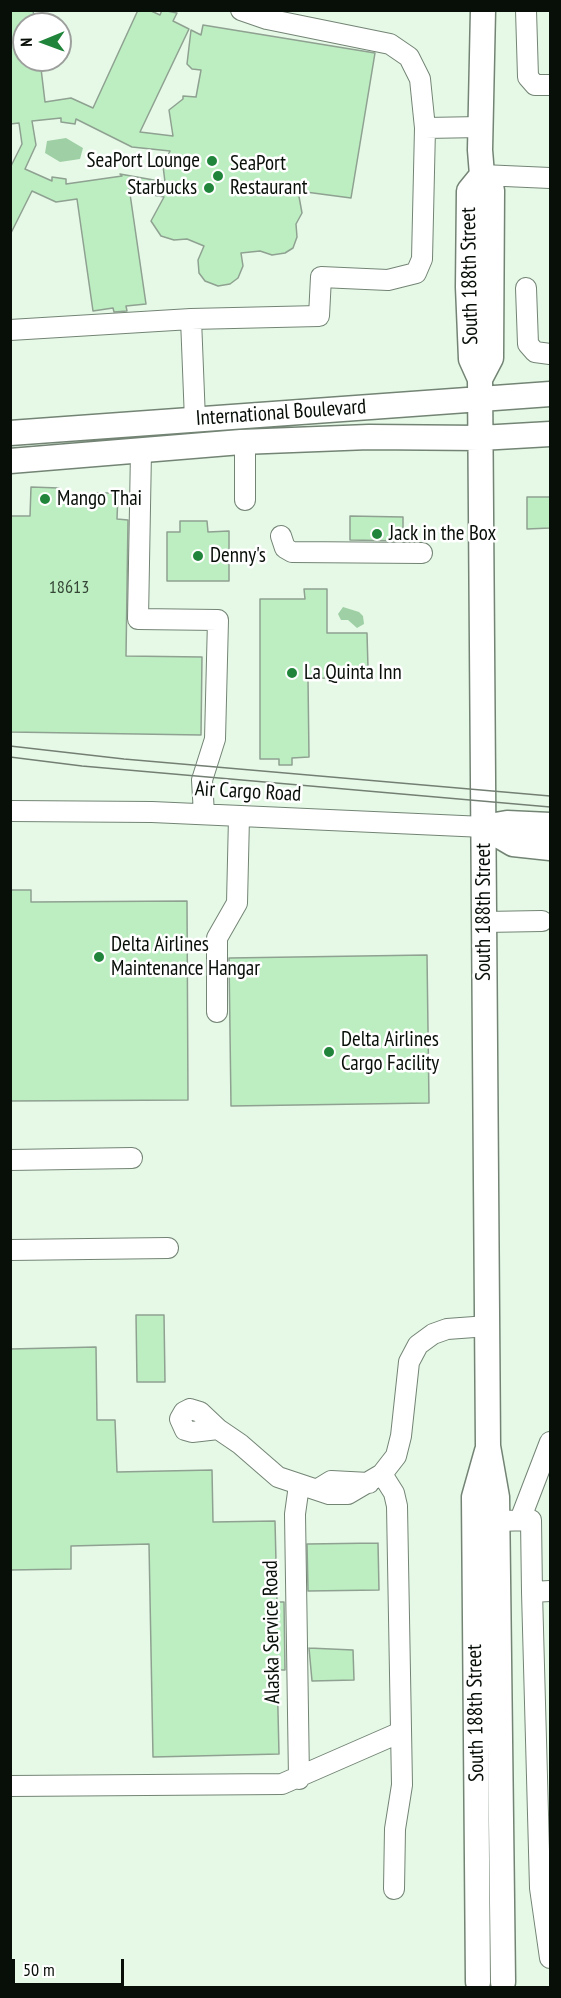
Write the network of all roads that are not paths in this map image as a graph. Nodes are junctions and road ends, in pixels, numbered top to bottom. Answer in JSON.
{"nodes":[{"id":1,"x":241,"y":10,"type":"edge"},
{"id":2,"x":483,"y":10,"type":"edge"},
{"id":3,"x":526,"y":10,"type":"edge"},
{"id":4,"x":550,"y":86,"type":"edge"},
{"id":5,"x":481,"y":127,"type":"junction"},
{"id":6,"x":425,"y":128,"type":"junction"},
{"id":7,"x":482,"y":175,"type":"junction"},
{"id":8,"x":550,"y":178,"type":"edge"},
{"id":9,"x":526,"y":288,"type":"dead end"},
{"id":10,"x":191,"y":319,"type":"junction"},
{"id":11,"x":10,"y":330,"type":"edge"},
{"id":12,"x":550,"y":354,"type":"edge"},
{"id":13,"x":480,"y":389,"type":"junction"},
{"id":14,"x":550,"y":394,"type":"edge"},
{"id":15,"x":195,"y":420,"type":"junction"},
{"id":16,"x":10,"y":433,"type":"edge"},
{"id":17,"x":550,"y":434,"type":"edge"},
{"id":18,"x":480,"y":438,"type":"junction"},
{"id":19,"x":245,"y":442,"type":"junction"},
{"id":20,"x":141,"y":450,"type":"junction"},
{"id":21,"x":10,"y":461,"type":"edge"},
{"id":22,"x":245,"y":500,"type":"dead end"},
{"id":23,"x":281,"y":536,"type":"dead end"},
{"id":24,"x":422,"y":553,"type":"dead end"},
{"id":25,"x":10,"y":812,"type":"edge"},
{"id":26,"x":204,"y":814,"type":"junction"},
{"id":27,"x":238,"y":817,"type":"junction"},
{"id":28,"x":550,"y":825,"type":"edge"},
{"id":29,"x":483,"y":827,"type":"junction"},
{"id":30,"x":550,"y":848,"type":"edge"},
{"id":31,"x":542,"y":921,"type":"dead end"},
{"id":32,"x":484,"y":922,"type":"junction"},
{"id":33,"x":217,"y":1012,"type":"dead end"},
{"id":34,"x":132,"y":1158,"type":"dead end"},
{"id":35,"x":10,"y":1160,"type":"edge"},
{"id":36,"x":168,"y":1248,"type":"dead end"},
{"id":37,"x":10,"y":1250,"type":"edge"},
{"id":38,"x":488,"y":1326,"type":"junction"},
{"id":39,"x":218,"y":1429,"type":"dead end"},
{"id":40,"x":550,"y":1442,"type":"edge"},
{"id":41,"x":488,"y":1446,"type":"junction"},
{"id":42,"x":375,"y":1479,"type":"junction"},
{"id":43,"x":309,"y":1487,"type":"junction"},
{"id":44,"x":509,"y":1520,"type":"junction"},
{"id":45,"x":541,"y":1592,"type":"edge"},
{"id":46,"x":401,"y":1732,"type":"junction"},
{"id":47,"x":299,"y":1779,"type":"junction"},
{"id":48,"x":10,"y":1786,"type":"edge"},
{"id":49,"x":394,"y":1890,"type":"dead end"},
{"id":50,"x":550,"y":1958,"type":"edge"},
{"id":51,"x":478,"y":1982,"type":"dead end"},
{"id":52,"x":503,"y":1982,"type":"dead end"}],
"edges":[{"from":1,"to":6,"type":"street"},
{"from":2,"to":5,"type":"main road","name":"South 188th Street"},
{"from":3,"to":4,"type":"street"},
{"from":5,"to":6,"type":"street"},
{"from":5,"to":7,"type":"main road","name":"South 188th Street"},
{"from":6,"to":10,"type":"street"},
{"from":7,"to":8,"type":"street"},
{"from":7,"to":13,"type":"main road","name":"South 188th Street"},
{"from":9,"to":12,"type":"street"},
{"from":10,"to":11,"type":"street"},
{"from":10,"to":15,"type":"street"},
{"from":13,"to":14,"type":"main road","name":"International Boulevard"},
{"from":13,"to":15,"type":"main road","name":"International Boulevard"},
{"from":13,"to":18,"type":"main road","name":"South 188th Street"},
{"from":15,"to":16,"type":"main road","name":"International Boulevard"},
{"from":17,"to":18,"type":"main road","name":"International Boulevard"},
{"from":18,"to":19,"type":"main road","name":"International Boulevard"},
{"from":18,"to":29,"type":"main road","name":"South 188th Street"},
{"from":19,"to":20,"type":"main road","name":"International Boulevard"},
{"from":19,"to":22,"type":"street"},
{"from":20,"to":21,"type":"main road","name":"International Boulevard"},
{"from":20,"to":26,"type":"street"},
{"from":23,"to":24,"type":"street"},
{"from":25,"to":26,"type":"street","name":"Air Cargo Road"},
{"from":26,"to":27,"type":"street","name":"Air Cargo Road"},
{"from":27,"to":29,"type":"street","name":"Air Cargo Road"},
{"from":27,"to":33,"type":"street"},
{"from":28,"to":29,"type":"main road"},
{"from":29,"to":30,"type":"main road"},
{"from":29,"to":32,"type":"main road","name":"South 188th Street"},
{"from":31,"to":32,"type":"street"},
{"from":32,"to":38,"type":"main road","name":"South 188th Street"},
{"from":34,"to":35,"type":"street"},
{"from":36,"to":37,"type":"street"},
{"from":38,"to":41,"type":"main road","name":"South 188th Street"},
{"from":38,"to":42,"type":"street"},
{"from":39,"to":43,"type":"street"},
{"from":40,"to":44,"type":"street"},
{"from":41,"to":44,"type":"main road","name":"South 188th Street"},
{"from":41,"to":51,"type":"main road","name":"South 188th Street"},
{"from":42,"to":43,"type":"street"},
{"from":42,"to":46,"type":"street"},
{"from":43,"to":47,"type":"street","name":"Alaska Service Road"},
{"from":44,"to":45,"type":"street"},
{"from":44,"to":52,"type":"main road","name":"South 188th Street"},
{"from":45,"to":50,"type":"street"},
{"from":46,"to":47,"type":"street"},
{"from":46,"to":49,"type":"street"},
{"from":47,"to":48,"type":"street"}]}
